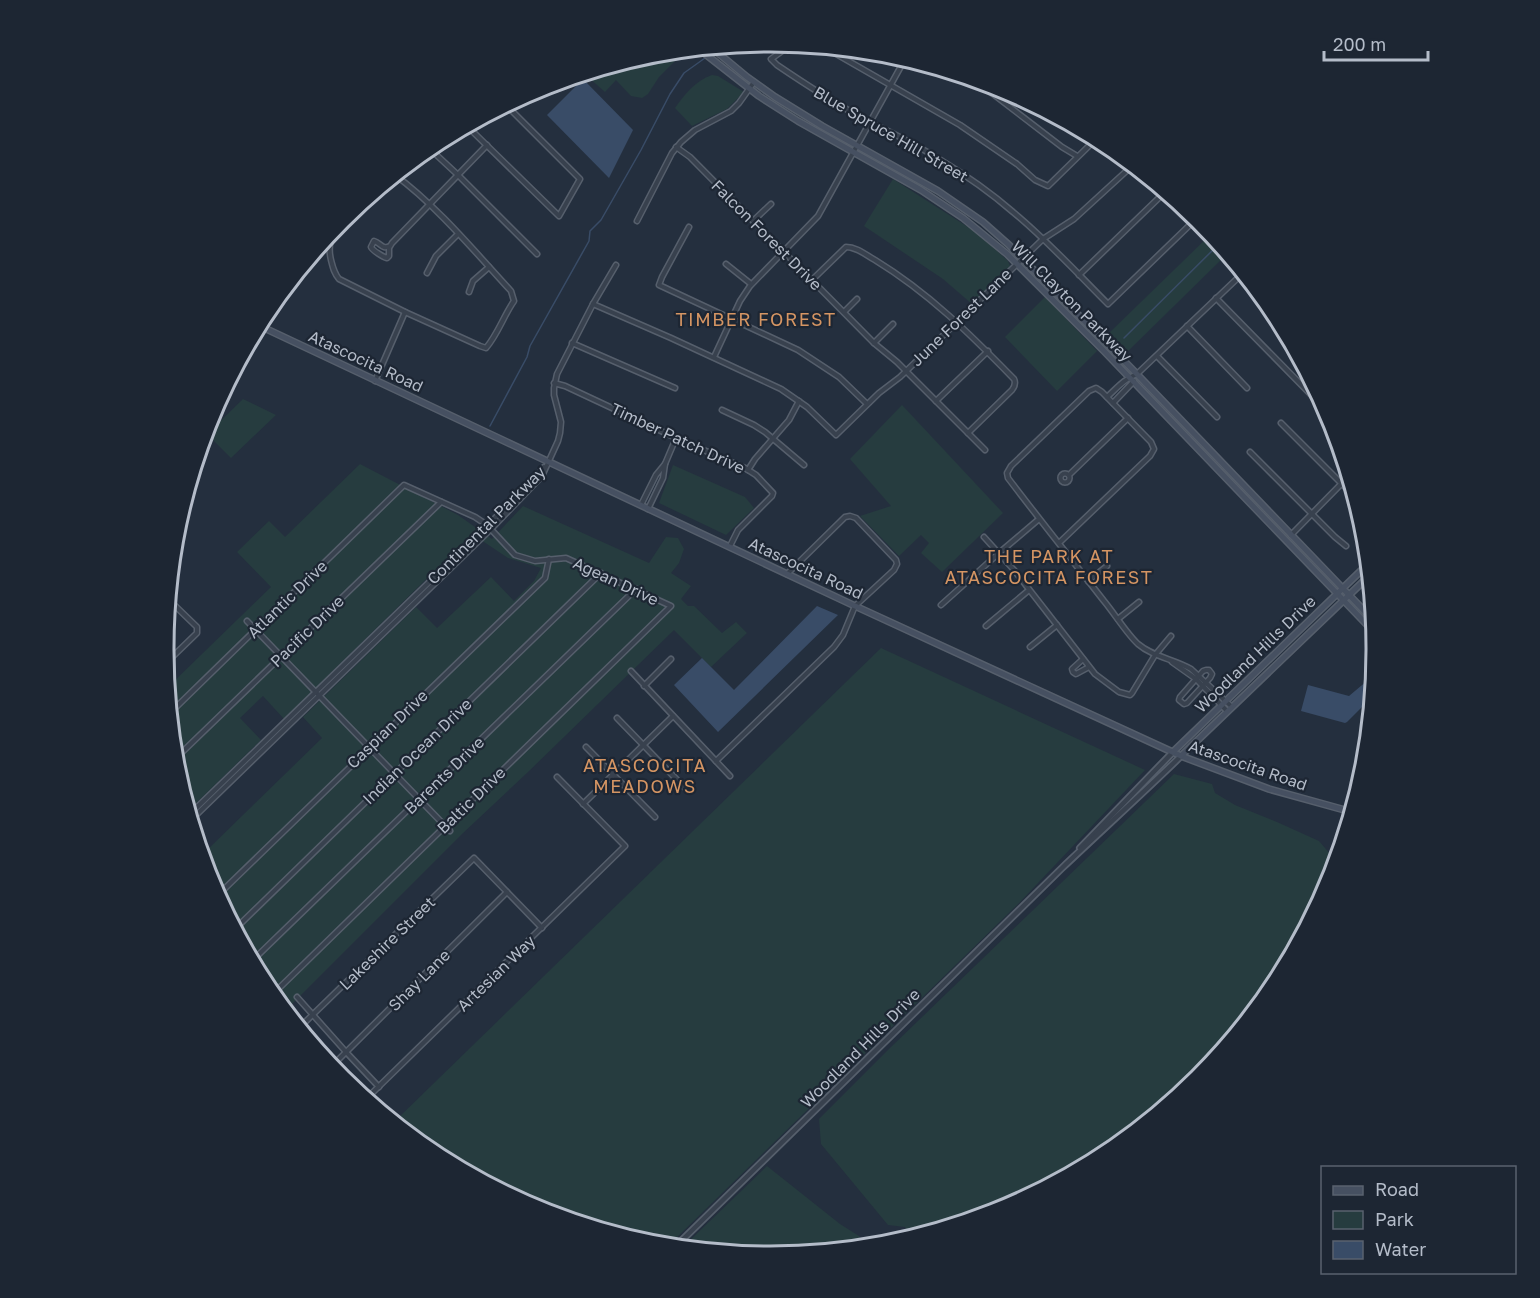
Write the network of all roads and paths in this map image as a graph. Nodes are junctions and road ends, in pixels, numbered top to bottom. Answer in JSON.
{"nodes":[{"id":1,"x":780,"y":53,"type":"edge"},
{"id":2,"x":721,"y":55,"type":"edge"},
{"id":3,"x":708,"y":56,"type":"edge"},
{"id":4,"x":842,"y":57,"type":"edge"},
{"id":5,"x":900,"y":67,"type":"edge"},
{"id":6,"x":754,"y":82,"type":"junction"},
{"id":7,"x":890,"y":85,"type":"junction"},
{"id":8,"x":749,"y":89,"type":"junction"},
{"id":9,"x":999,"y":98,"type":"edge"},
{"id":10,"x":512,"y":111,"type":"edge"},
{"id":11,"x":808,"y":118,"type":"junction"},
{"id":12,"x":870,"y":122,"type":"junction"},
{"id":13,"x":804,"y":125,"type":"junction"},
{"id":14,"x":473,"y":132,"type":"edge"},
{"id":15,"x":487,"y":145,"type":"junction"},
{"id":16,"x":1089,"y":145,"type":"edge"},
{"id":17,"x":857,"y":146,"type":"junction"},
{"id":18,"x":676,"y":147,"type":"junction"},
{"id":19,"x":854,"y":152,"type":"junction"},
{"id":20,"x":436,"y":155,"type":"edge"},
{"id":21,"x":1077,"y":156,"type":"junction"},
{"id":22,"x":1126,"y":171,"type":"edge"},
{"id":23,"x":458,"y":175,"type":"junction"},
{"id":24,"x":912,"y":176,"type":"junction"},
{"id":25,"x":402,"y":180,"type":"edge"},
{"id":26,"x":909,"y":183,"type":"junction"},
{"id":27,"x":1159,"y":198,"type":"edge"},
{"id":28,"x":771,"y":204,"type":"dead end"},
{"id":29,"x":429,"y":205,"type":"junction"},
{"id":30,"x":974,"y":215,"type":"junction"},
{"id":31,"x":637,"y":221,"type":"dead end"},
{"id":32,"x":753,"y":221,"type":"junction"},
{"id":33,"x":969,"y":223,"type":"junction"},
{"id":34,"x":1190,"y":225,"type":"edge"},
{"id":35,"x":689,"y":227,"type":"dead end"},
{"id":36,"x":458,"y":234,"type":"junction"},
{"id":37,"x":1042,"y":239,"type":"junction"},
{"id":38,"x":390,"y":246,"type":"junction"},
{"id":39,"x":328,"y":249,"type":"edge"},
{"id":40,"x":784,"y":251,"type":"junction"},
{"id":41,"x":537,"y":254,"type":"dead end"},
{"id":42,"x":1022,"y":259,"type":"junction"},
{"id":43,"x":616,"y":264,"type":"dead end"},
{"id":44,"x":726,"y":264,"type":"dead end"},
{"id":45,"x":1016,"y":264,"type":"junction"},
{"id":46,"x":489,"y":267,"type":"junction"},
{"id":47,"x":427,"y":273,"type":"dead end"},
{"id":48,"x":1079,"y":274,"type":"junction"},
{"id":49,"x":1237,"y":279,"type":"edge"},
{"id":50,"x":812,"y":280,"type":"junction"},
{"id":51,"x":751,"y":284,"type":"junction"},
{"id":52,"x":469,"y":292,"type":"dead end"},
{"id":53,"x":1216,"y":298,"type":"junction"},
{"id":54,"x":857,"y":299,"type":"dead end"},
{"id":55,"x":593,"y":304,"type":"junction"},
{"id":56,"x":1070,"y":307,"type":"junction"},
{"id":57,"x":405,"y":312,"type":"junction"},
{"id":58,"x":844,"y":312,"type":"junction"},
{"id":59,"x":1065,"y":312,"type":"junction"},
{"id":60,"x":731,"y":319,"type":"junction"},
{"id":61,"x":957,"y":321,"type":"junction"},
{"id":62,"x":893,"y":324,"type":"dead end"},
{"id":63,"x":1187,"y":326,"type":"junction"},
{"id":64,"x":266,"y":330,"type":"edge"},
{"id":65,"x":572,"y":343,"type":"junction"},
{"id":66,"x":874,"y":343,"type":"junction"},
{"id":67,"x":988,"y":351,"type":"junction"},
{"id":68,"x":1157,"y":356,"type":"junction"},
{"id":69,"x":714,"y":357,"type":"junction"},
{"id":70,"x":906,"y":371,"type":"junction"},
{"id":71,"x":1137,"y":374,"type":"junction"},
{"id":72,"x":1128,"y":377,"type":"junction"},
{"id":73,"x":375,"y":381,"type":"junction"},
{"id":74,"x":1133,"y":382,"type":"junction"},
{"id":75,"x":554,"y":383,"type":"junction"},
{"id":76,"x":675,"y":388,"type":"dead end"},
{"id":77,"x":1247,"y":388,"type":"dead end"},
{"id":78,"x":1308,"y":392,"type":"edge"},
{"id":79,"x":1107,"y":397,"type":"junction"},
{"id":80,"x":799,"y":401,"type":"junction"},
{"id":81,"x":936,"y":401,"type":"junction"},
{"id":82,"x":1113,"y":403,"type":"junction"},
{"id":83,"x":867,"y":404,"type":"junction"},
{"id":84,"x":722,"y":410,"type":"dead end"},
{"id":85,"x":1217,"y":417,"type":"dead end"},
{"id":86,"x":1128,"y":418,"type":"junction"},
{"id":87,"x":1281,"y":423,"type":"dead end"},
{"id":88,"x":1186,"y":426,"type":"junction"},
{"id":89,"x":1180,"y":431,"type":"junction"},
{"id":90,"x":968,"y":433,"type":"junction"},
{"id":91,"x":676,"y":438,"type":"junction"},
{"id":92,"x":774,"y":439,"type":"junction"},
{"id":93,"x":984,"y":450,"type":"dead end"},
{"id":94,"x":1250,"y":452,"type":"dead end"},
{"id":95,"x":548,"y":462,"type":"junction"},
{"id":96,"x":665,"y":464,"type":"junction"},
{"id":97,"x":804,"y":465,"type":"dead end"},
{"id":98,"x":748,"y":470,"type":"junction"},
{"id":99,"x":1069,"y":475,"type":"dead end"},
{"id":100,"x":542,"y":476,"type":"junction"},
{"id":101,"x":536,"y":477,"type":"junction"},
{"id":102,"x":1238,"y":478,"type":"junction"},
{"id":103,"x":1341,"y":484,"type":"junction"},
{"id":104,"x":404,"y":485,"type":"joint"},
{"id":105,"x":1232,"y":485,"type":"junction"},
{"id":106,"x":1343,"y":486,"type":"edge"},
{"id":107,"x":441,"y":502,"type":"junction"},
{"id":108,"x":641,"y":505,"type":"junction"},
{"id":109,"x":648,"y":508,"type":"junction"},
{"id":110,"x":1312,"y":514,"type":"junction"},
{"id":111,"x":1039,"y":519,"type":"junction"},
{"id":112,"x":489,"y":527,"type":"junction"},
{"id":113,"x":1291,"y":534,"type":"junction"},
{"id":114,"x":984,"y":537,"type":"dead end"},
{"id":115,"x":1059,"y":543,"type":"junction"},
{"id":116,"x":730,"y":546,"type":"junction"},
{"id":117,"x":1346,"y":546,"type":"dead end"},
{"id":118,"x":999,"y":553,"type":"junction"},
{"id":119,"x":549,"y":559,"type":"junction"},
{"id":120,"x":1107,"y":566,"type":"dead end"},
{"id":121,"x":1361,"y":571,"type":"edge"},
{"id":122,"x":601,"y":573,"type":"junction"},
{"id":123,"x":787,"y":574,"type":"junction"},
{"id":124,"x":1088,"y":581,"type":"junction"},
{"id":125,"x":1362,"y":582,"type":"edge"},
{"id":126,"x":1343,"y":588,"type":"junction"},
{"id":127,"x":636,"y":589,"type":"junction"},
{"id":128,"x":1029,"y":590,"type":"junction"},
{"id":129,"x":1337,"y":594,"type":"junction"},
{"id":130,"x":1350,"y":594,"type":"junction"},
{"id":131,"x":1343,"y":601,"type":"junction"},
{"id":132,"x":1139,"y":602,"type":"dead end"},
{"id":133,"x":941,"y":605,"type":"dead end"},
{"id":134,"x":175,"y":606,"type":"edge"},
{"id":135,"x":671,"y":606,"type":"joint"},
{"id":136,"x":855,"y":606,"type":"junction"},
{"id":137,"x":1365,"y":611,"type":"edge"},
{"id":138,"x":1118,"y":619,"type":"junction"},
{"id":139,"x":247,"y":621,"type":"dead end"},
{"id":140,"x":1365,"y":623,"type":"edge"},
{"id":141,"x":1057,"y":625,"type":"junction"},
{"id":142,"x":986,"y":627,"type":"dead end"},
{"id":143,"x":255,"y":630,"type":"junction"},
{"id":144,"x":1171,"y":636,"type":"dead end"},
{"id":145,"x":1030,"y":647,"type":"dead end"},
{"id":146,"x":1278,"y":650,"type":"junction"},
{"id":147,"x":1155,"y":655,"type":"junction"},
{"id":148,"x":173,"y":656,"type":"edge"},
{"id":149,"x":281,"y":656,"type":"junction"},
{"id":150,"x":1283,"y":658,"type":"junction"},
{"id":151,"x":671,"y":659,"type":"dead end"},
{"id":152,"x":1083,"y":659,"type":"junction"},
{"id":153,"x":1089,"y":667,"type":"junction"},
{"id":154,"x":631,"y":671,"type":"dead end"},
{"id":155,"x":1198,"y":677,"type":"junction"},
{"id":156,"x":1205,"y":684,"type":"junction"},
{"id":157,"x":644,"y":686,"type":"junction"},
{"id":158,"x":317,"y":694,"type":"junction"},
{"id":159,"x":1223,"y":702,"type":"junction"},
{"id":160,"x":177,"y":706,"type":"edge"},
{"id":161,"x":1229,"y":709,"type":"junction"},
{"id":162,"x":673,"y":716,"type":"junction"},
{"id":163,"x":617,"y":718,"type":"dead end"},
{"id":164,"x":643,"y":745,"type":"junction"},
{"id":165,"x":369,"y":747,"type":"junction"},
{"id":166,"x":586,"y":747,"type":"dead end"},
{"id":167,"x":183,"y":751,"type":"edge"},
{"id":168,"x":1173,"y":752,"type":"junction"},
{"id":169,"x":1181,"y":756,"type":"junction"},
{"id":170,"x":716,"y":761,"type":"junction"},
{"id":171,"x":395,"y":772,"type":"junction"},
{"id":172,"x":613,"y":774,"type":"junction"},
{"id":173,"x":730,"y":776,"type":"dead end"},
{"id":174,"x":557,"y":777,"type":"dead end"},
{"id":175,"x":684,"y":788,"type":"dead end"},
{"id":176,"x":420,"y":799,"type":"junction"},
{"id":177,"x":583,"y":804,"type":"junction"},
{"id":178,"x":196,"y":809,"type":"edge"},
{"id":179,"x":1344,"y":810,"type":"edge"},
{"id":180,"x":197,"y":814,"type":"edge"},
{"id":181,"x":655,"y":817,"type":"dead end"},
{"id":182,"x":445,"y":826,"type":"junction"},
{"id":183,"x":450,"y":831,"type":"dead end"},
{"id":184,"x":1062,"y":868,"type":"junction"},
{"id":185,"x":224,"y":889,"type":"edge"},
{"id":186,"x":507,"y":892,"type":"junction"},
{"id":187,"x":241,"y":924,"type":"edge"},
{"id":188,"x":542,"y":928,"type":"junction"},
{"id":189,"x":258,"y":955,"type":"edge"},
{"id":190,"x":279,"y":987,"type":"edge"},
{"id":191,"x":297,"y":997,"type":"dead end"},
{"id":192,"x":313,"y":1015,"type":"junction"},
{"id":193,"x":305,"y":1022,"type":"edge"},
{"id":194,"x":346,"y":1052,"type":"junction"},
{"id":195,"x":338,"y":1060,"type":"edge"},
{"id":196,"x":378,"y":1087,"type":"junction"},
{"id":197,"x":372,"y":1093,"type":"edge"},
{"id":198,"x":684,"y":1239,"type":"edge"}],
"edges":[{"from":1,"to":12,"type":"street","name":"Blue Spruce Hill Street"},
{"from":2,"to":6,"type":"main road","name":"Will Clayton Parkway"},
{"from":3,"to":8,"type":"main road","name":"Will Clayton Parkway"},
{"from":4,"to":7,"type":"street"},
{"from":5,"to":7,"type":"street"},
{"from":6,"to":8,"type":"street"},
{"from":6,"to":11,"type":"main road","name":"Will Clayton Parkway"},
{"from":7,"to":12,"type":"street"},
{"from":7,"to":21,"type":"street"},
{"from":8,"to":13,"type":"main road","name":"Will Clayton Parkway"},
{"from":8,"to":18,"type":"street"},
{"from":9,"to":21,"type":"street"},
{"from":10,"to":15,"type":"street"},
{"from":11,"to":13,"type":"main road"},
{"from":11,"to":17,"type":"main road","name":"Will Clayton Parkway"},
{"from":12,"to":17,"type":"street"},
{"from":12,"to":37,"type":"street","name":"Blue Spruce Hill Street"},
{"from":13,"to":19,"type":"main road","name":"Will Clayton Parkway"},
{"from":14,"to":15,"type":"street"},
{"from":15,"to":23,"type":"street"},
{"from":16,"to":21,"type":"street"},
{"from":17,"to":19,"type":"street"},
{"from":17,"to":24,"type":"main road","name":"Will Clayton Parkway"},
{"from":18,"to":31,"type":"street"},
{"from":18,"to":32,"type":"street","name":"Falcon Forest Drive"},
{"from":19,"to":26,"type":"main road","name":"Will Clayton Parkway"},
{"from":19,"to":40,"type":"street"},
{"from":20,"to":23,"type":"street"},
{"from":22,"to":37,"type":"street","name":"June Forest Lane"},
{"from":23,"to":29,"type":"street"},
{"from":23,"to":41,"type":"street"},
{"from":24,"to":26,"type":"main road"},
{"from":24,"to":30,"type":"main road","name":"Will Clayton Parkway"},
{"from":25,"to":29,"type":"street"},
{"from":26,"to":33,"type":"main road","name":"Will Clayton Parkway"},
{"from":27,"to":48,"type":"street"},
{"from":28,"to":32,"type":"street"},
{"from":29,"to":36,"type":"street"},
{"from":29,"to":38,"type":"street"},
{"from":30,"to":33,"type":"main road"},
{"from":30,"to":42,"type":"main road","name":"Will Clayton Parkway"},
{"from":32,"to":40,"type":"street","name":"Falcon Forest Drive"},
{"from":33,"to":45,"type":"main road","name":"Will Clayton Parkway"},
{"from":34,"to":48,"type":"street","name":"Blue Spruce Hill Street"},
{"from":35,"to":60,"type":"street"},
{"from":36,"to":46,"type":"street"},
{"from":36,"to":47,"type":"street"},
{"from":37,"to":42,"type":"street","name":"June Forest Lane"},
{"from":37,"to":48,"type":"street","name":"Blue Spruce Hill Street"},
{"from":38,"to":38,"type":"street"},
{"from":39,"to":57,"type":"street"},
{"from":40,"to":50,"type":"street","name":"Falcon Forest Drive"},
{"from":40,"to":51,"type":"street"},
{"from":42,"to":45,"type":"street","name":"June Forest Lane"},
{"from":42,"to":56,"type":"main road","name":"Will Clayton Parkway"},
{"from":43,"to":55,"type":"street"},
{"from":44,"to":51,"type":"street"},
{"from":45,"to":59,"type":"main road","name":"Will Clayton Parkway"},
{"from":45,"to":61,"type":"street","name":"June Forest Lane"},
{"from":46,"to":52,"type":"street"},
{"from":46,"to":57,"type":"street"},
{"from":49,"to":53,"type":"street"},
{"from":50,"to":58,"type":"street","name":"Falcon Forest Drive"},
{"from":50,"to":61,"type":"street"},
{"from":51,"to":60,"type":"street"},
{"from":53,"to":63,"type":"street"},
{"from":53,"to":78,"type":"street"},
{"from":54,"to":58,"type":"street"},
{"from":55,"to":65,"type":"street"},
{"from":55,"to":69,"type":"street"},
{"from":56,"to":59,"type":"main road"},
{"from":56,"to":71,"type":"main road","name":"Will Clayton Parkway"},
{"from":57,"to":73,"type":"street"},
{"from":58,"to":66,"type":"street","name":"Falcon Forest Drive"},
{"from":59,"to":72,"type":"main road","name":"Will Clayton Parkway"},
{"from":60,"to":69,"type":"street"},
{"from":60,"to":83,"type":"street"},
{"from":61,"to":67,"type":"street"},
{"from":61,"to":70,"type":"street","name":"June Forest Lane"},
{"from":62,"to":66,"type":"street"},
{"from":63,"to":68,"type":"street"},
{"from":63,"to":77,"type":"street"},
{"from":64,"to":73,"type":"main road","name":"Atascocita Road"},
{"from":65,"to":75,"type":"street"},
{"from":65,"to":76,"type":"street"},
{"from":66,"to":70,"type":"street","name":"Falcon Forest Drive"},
{"from":67,"to":81,"type":"street"},
{"from":67,"to":90,"type":"street"},
{"from":68,"to":71,"type":"street"},
{"from":68,"to":85,"type":"street"},
{"from":69,"to":80,"type":"street"},
{"from":70,"to":81,"type":"street","name":"Falcon Forest Drive"},
{"from":70,"to":83,"type":"street","name":"June Forest Lane"},
{"from":71,"to":72,"type":"street"},
{"from":71,"to":74,"type":"street"},
{"from":71,"to":88,"type":"main road","name":"Will Clayton Parkway"},
{"from":72,"to":74,"type":"main road","name":"Will Clayton Parkway"},
{"from":72,"to":79,"type":"street"},
{"from":73,"to":95,"type":"main road","name":"Atascocita Road"},
{"from":74,"to":82,"type":"street"},
{"from":74,"to":89,"type":"main road","name":"Will Clayton Parkway"},
{"from":75,"to":91,"type":"street","name":"Timber Patch Drive"},
{"from":75,"to":95,"type":"street"},
{"from":79,"to":82,"type":"street"},
{"from":79,"to":111,"type":"street"},
{"from":80,"to":83,"type":"street","name":"June Forest Lane"},
{"from":80,"to":92,"type":"street"},
{"from":81,"to":90,"type":"street","name":"Falcon Forest Drive"},
{"from":82,"to":86,"type":"street"},
{"from":84,"to":92,"type":"street"},
{"from":86,"to":99,"type":"street"},
{"from":86,"to":115,"type":"street"},
{"from":87,"to":103,"type":"street"},
{"from":88,"to":89,"type":"main road"},
{"from":88,"to":102,"type":"main road","name":"Will Clayton Parkway"},
{"from":89,"to":105,"type":"main road","name":"Will Clayton Parkway"},
{"from":90,"to":93,"type":"street","name":"Falcon Forest Drive"},
{"from":91,"to":96,"type":"street"},
{"from":91,"to":98,"type":"street","name":"Timber Patch Drive"},
{"from":92,"to":97,"type":"street"},
{"from":92,"to":98,"type":"street"},
{"from":94,"to":110,"type":"street"},
{"from":95,"to":100,"type":"street","name":"Continental Parkway"},
{"from":95,"to":101,"type":"street","name":"Continental Parkway"},
{"from":95,"to":108,"type":"main road","name":"Atascocita Road"},
{"from":96,"to":108,"type":"street"},
{"from":96,"to":109,"type":"street"},
{"from":98,"to":116,"type":"street","name":"Timber Patch Drive"},
{"from":100,"to":101,"type":"street"},
{"from":100,"to":112,"type":"street","name":"Continental Parkway"},
{"from":101,"to":112,"type":"street","name":"Continental Parkway"},
{"from":102,"to":105,"type":"main road"},
{"from":102,"to":113,"type":"main road","name":"Will Clayton Parkway"},
{"from":103,"to":106,"type":"street"},
{"from":103,"to":110,"type":"street"},
{"from":104,"to":107,"type":"street","name":"Agean Drive"},
{"from":104,"to":143,"type":"street","name":"Atlantic Drive"},
{"from":105,"to":129,"type":"main road","name":"Will Clayton Parkway"},
{"from":107,"to":112,"type":"street","name":"Agean Drive"},
{"from":107,"to":149,"type":"street","name":"Pacific Drive"},
{"from":108,"to":109,"type":"main road","name":"Atascocita Road"},
{"from":109,"to":116,"type":"main road","name":"Atascocita Road"},
{"from":110,"to":113,"type":"street"},
{"from":110,"to":117,"type":"street"},
{"from":111,"to":115,"type":"street"},
{"from":111,"to":118,"type":"street"},
{"from":112,"to":119,"type":"street","name":"Agean Drive"},
{"from":112,"to":158,"type":"street","name":"Continental Parkway"},
{"from":113,"to":126,"type":"main road","name":"Will Clayton Parkway"},
{"from":114,"to":118,"type":"street"},
{"from":115,"to":124,"type":"street"},
{"from":116,"to":123,"type":"main road","name":"Atascocita Road"},
{"from":118,"to":128,"type":"street"},
{"from":118,"to":133,"type":"street"},
{"from":119,"to":122,"type":"street","name":"Agean Drive"},
{"from":119,"to":165,"type":"street","name":"Caspian Drive"},
{"from":120,"to":124,"type":"street"},
{"from":121,"to":126,"type":"main road","name":"Woodland Hills Drive"},
{"from":122,"to":127,"type":"street","name":"Agean Drive"},
{"from":122,"to":171,"type":"street","name":"Indian Ocean Drive"},
{"from":123,"to":136,"type":"main road","name":"Atascocita Road"},
{"from":123,"to":136,"type":"street"},
{"from":124,"to":138,"type":"street"},
{"from":125,"to":130,"type":"main road","name":"Woodland Hills Drive"},
{"from":126,"to":129,"type":"main road","name":"Woodland Hills Drive"},
{"from":126,"to":130,"type":"main road","name":"Will Clayton Parkway"},
{"from":127,"to":135,"type":"street","name":"Agean Drive"},
{"from":127,"to":176,"type":"street","name":"Barents Drive"},
{"from":128,"to":141,"type":"street"},
{"from":128,"to":142,"type":"street"},
{"from":129,"to":131,"type":"main road","name":"Will Clayton Parkway"},
{"from":129,"to":146,"type":"main road","name":"Woodland Hills Drive"},
{"from":130,"to":131,"type":"main road","name":"Woodland Hills Drive"},
{"from":130,"to":137,"type":"main road","name":"Will Clayton Parkway"},
{"from":131,"to":140,"type":"main road","name":"Will Clayton Parkway"},
{"from":131,"to":150,"type":"main road","name":"Woodland Hills Drive"},
{"from":132,"to":138,"type":"street"},
{"from":134,"to":148,"type":"street"},
{"from":135,"to":182,"type":"street","name":"Baltic Drive"},
{"from":136,"to":168,"type":"main road","name":"Atascocita Road"},
{"from":136,"to":170,"type":"street"},
{"from":138,"to":147,"type":"street"},
{"from":139,"to":143,"type":"street"},
{"from":141,"to":145,"type":"street"},
{"from":141,"to":152,"type":"street"},
{"from":143,"to":149,"type":"street"},
{"from":143,"to":160,"type":"street","name":"Atlantic Drive"},
{"from":144,"to":147,"type":"street"},
{"from":146,"to":150,"type":"main road"},
{"from":146,"to":159,"type":"main road","name":"Woodland Hills Drive"},
{"from":147,"to":153,"type":"street"},
{"from":147,"to":155,"type":"street"},
{"from":149,"to":158,"type":"street"},
{"from":149,"to":167,"type":"street","name":"Pacific Drive"},
{"from":150,"to":161,"type":"main road","name":"Woodland Hills Drive"},
{"from":151,"to":157,"type":"street"},
{"from":152,"to":153,"type":"street"},
{"from":152,"to":153,"type":"street"},
{"from":154,"to":157,"type":"street"},
{"from":155,"to":156,"type":"street"},
{"from":155,"to":156,"type":"street"},
{"from":155,"to":156,"type":"street"},
{"from":156,"to":159,"type":"street"},
{"from":157,"to":162,"type":"street"},
{"from":158,"to":165,"type":"street"},
{"from":158,"to":178,"type":"street","name":"Continental Parkway"},
{"from":158,"to":180,"type":"street","name":"Continental Parkway"},
{"from":159,"to":161,"type":"street"},
{"from":159,"to":168,"type":"main road","name":"Woodland Hills Drive"},
{"from":161,"to":169,"type":"main road","name":"Woodland Hills Drive"},
{"from":162,"to":164,"type":"street"},
{"from":162,"to":170,"type":"street"},
{"from":163,"to":164,"type":"street"},
{"from":164,"to":172,"type":"street"},
{"from":164,"to":175,"type":"street"},
{"from":165,"to":171,"type":"street"},
{"from":165,"to":185,"type":"street","name":"Caspian Drive"},
{"from":166,"to":172,"type":"street"},
{"from":168,"to":169,"type":"main road","name":"Atascocita Road"},
{"from":168,"to":184,"type":"street","name":"Woodland Hills Drive"},
{"from":169,"to":179,"type":"main road","name":"Atascocita Road"},
{"from":169,"to":184,"type":"street","name":"Woodland Hills Drive"},
{"from":170,"to":173,"type":"street"},
{"from":171,"to":176,"type":"street"},
{"from":171,"to":187,"type":"street","name":"Indian Ocean Drive"},
{"from":172,"to":177,"type":"street"},
{"from":172,"to":181,"type":"street"},
{"from":174,"to":177,"type":"street"},
{"from":176,"to":182,"type":"street"},
{"from":176,"to":189,"type":"street","name":"Barents Drive"},
{"from":177,"to":188,"type":"street","name":"Artesian Way"},
{"from":182,"to":183,"type":"street"},
{"from":182,"to":190,"type":"street","name":"Baltic Drive"},
{"from":184,"to":198,"type":"street","name":"Woodland Hills Drive"},
{"from":186,"to":188,"type":"street"},
{"from":186,"to":192,"type":"street","name":"Lakeshire Street"},
{"from":186,"to":194,"type":"street","name":"Shay Lane"},
{"from":188,"to":196,"type":"street","name":"Artesian Way"},
{"from":191,"to":192,"type":"street"},
{"from":192,"to":193,"type":"street","name":"Lakeshire Street"},
{"from":192,"to":194,"type":"street"},
{"from":194,"to":195,"type":"street","name":"Shay Lane"},
{"from":194,"to":196,"type":"street"},
{"from":196,"to":197,"type":"street","name":"Artesian Way"}]}
